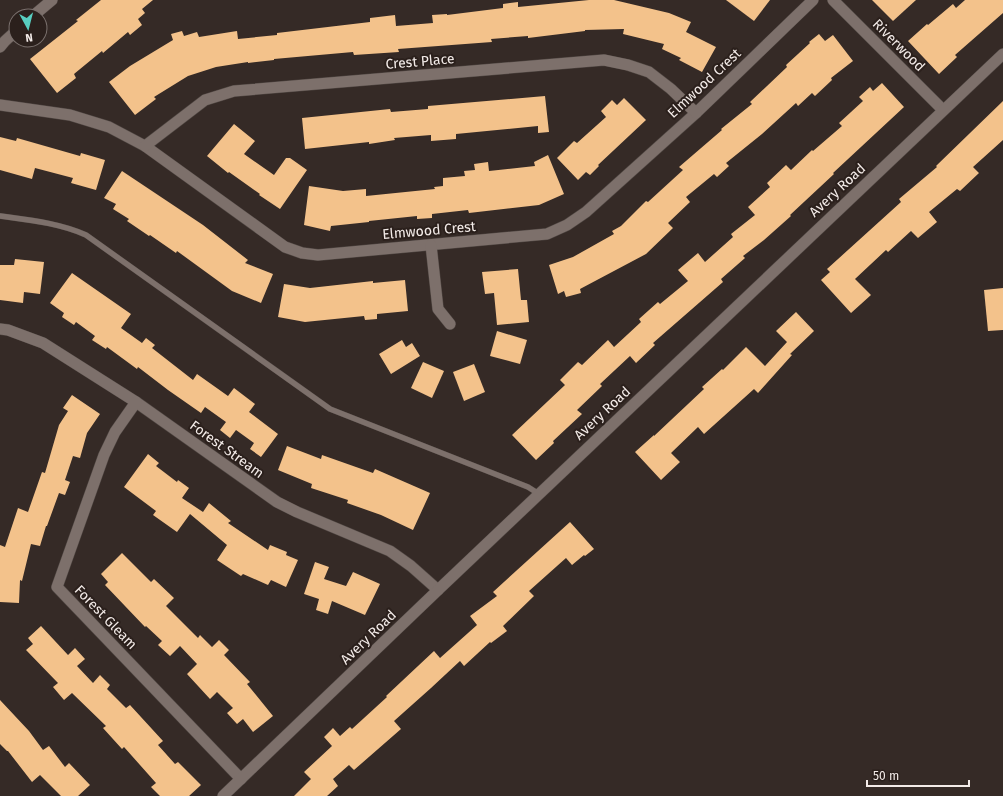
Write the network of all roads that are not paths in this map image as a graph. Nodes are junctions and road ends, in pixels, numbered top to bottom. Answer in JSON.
{"nodes":[{"id":1,"x":52,"y":0,"type":"edge"},
{"id":2,"x":813,"y":0,"type":"edge"},
{"id":3,"x":833,"y":0,"type":"edge"},
{"id":4,"x":43,"y":8,"type":"edge"},
{"id":5,"x":8,"y":38,"type":"edge"},
{"id":6,"x":0,"y":47,"type":"edge"},
{"id":7,"x":1003,"y":54,"type":"edge"},
{"id":8,"x":0,"y":105,"type":"edge"},
{"id":9,"x":943,"y":110,"type":"junction"},
{"id":10,"x":696,"y":112,"type":"junction"},
{"id":11,"x":145,"y":146,"type":"junction"},
{"id":12,"x":0,"y":216,"type":"edge"},
{"id":13,"x":431,"y":245,"type":"junction"},
{"id":14,"x":450,"y":324,"type":"dead end"},
{"id":15,"x":0,"y":329,"type":"edge"},
{"id":16,"x":136,"y":402,"type":"junction"},
{"id":17,"x":539,"y":494,"type":"junction"},
{"id":18,"x":438,"y":590,"type":"junction"},
{"id":19,"x":241,"y":779,"type":"junction"},
{"id":20,"x":223,"y":796,"type":"edge"}],
"edges":[{"from":1,"to":4,"type":"street"},
{"from":2,"to":10,"type":"street","name":"Elmwood Crest"},
{"from":3,"to":9,"type":"street","name":"Riverwood"},
{"from":5,"to":6,"type":"street"},
{"from":7,"to":9,"type":"street","name":"Avery Road"},
{"from":8,"to":11,"type":"street","name":"Elmwood Crest"},
{"from":9,"to":17,"type":"street","name":"Avery Road"},
{"from":10,"to":11,"type":"street","name":"Crest Place"},
{"from":10,"to":13,"type":"street","name":"Elmwood Crest"},
{"from":11,"to":13,"type":"street","name":"Elmwood Crest"},
{"from":12,"to":17,"type":"lane"},
{"from":13,"to":14,"type":"street"},
{"from":15,"to":16,"type":"street","name":"Forest Stream"},
{"from":16,"to":18,"type":"street","name":"Forest Stream"},
{"from":16,"to":19,"type":"street","name":"Forest Gleam"},
{"from":17,"to":18,"type":"street","name":"Avery Road"},
{"from":18,"to":19,"type":"street","name":"Avery Road"},
{"from":19,"to":20,"type":"street","name":"Avery Road"}]}
